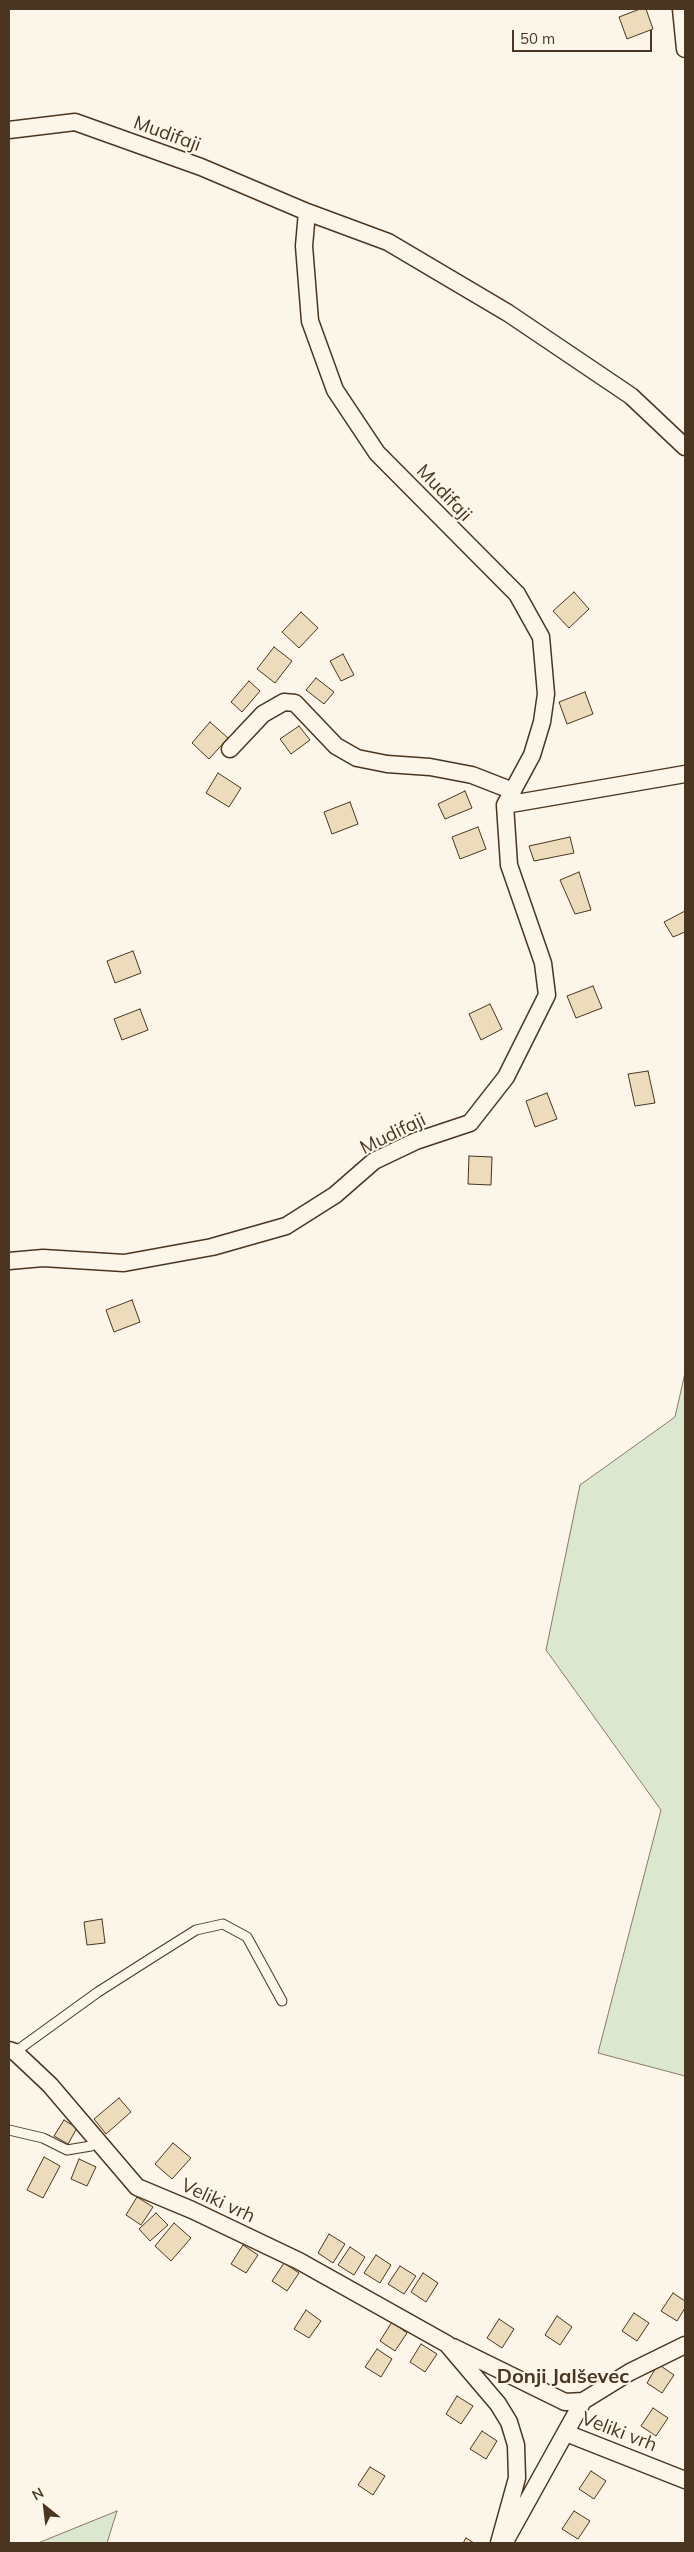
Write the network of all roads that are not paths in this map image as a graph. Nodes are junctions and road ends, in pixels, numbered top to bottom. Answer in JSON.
{"nodes":[{"id":1,"x":681,"y":9,"type":"edge"},
{"id":2,"x":685,"y":49,"type":"edge"},
{"id":3,"x":9,"y":130,"type":"edge"},
{"id":4,"x":307,"y":212,"type":"junction"},
{"id":5,"x":685,"y":447,"type":"edge"},
{"id":6,"x":230,"y":748,"type":"dead end"},
{"id":7,"x":685,"y":774,"type":"edge"},
{"id":8,"x":509,"y":798,"type":"junction"},
{"id":9,"x":9,"y":1262,"type":"edge"},
{"id":10,"x":282,"y":2001,"type":"dead end"},
{"id":11,"x":12,"y":2051,"type":"edge"},
{"id":12,"x":9,"y":2130,"type":"edge"},
{"id":13,"x":98,"y":2142,"type":"junction"},
{"id":14,"x":447,"y":2344,"type":"junction"},
{"id":15,"x":685,"y":2345,"type":"edge"},
{"id":16,"x":583,"y":2401,"type":"junction"},
{"id":17,"x":566,"y":2433,"type":"junction"},
{"id":18,"x":685,"y":2480,"type":"edge"},
{"id":19,"x":500,"y":2543,"type":"edge"},
{"id":20,"x":504,"y":2543,"type":"edge"}],
"edges":[{"from":1,"to":2,"type":"street"},
{"from":3,"to":4,"type":"street","name":"Mudifaji"},
{"from":4,"to":5,"type":"street","name":"Mudifaji"},
{"from":4,"to":8,"type":"street","name":"Mudifaji"},
{"from":6,"to":8,"type":"street"},
{"from":7,"to":8,"type":"street"},
{"from":8,"to":9,"type":"street","name":"Mudifaji"},
{"from":10,"to":11,"type":"lane"},
{"from":11,"to":13,"type":"street","name":"Veliki vrh"},
{"from":12,"to":13,"type":"lane"},
{"from":13,"to":14,"type":"street","name":"Veliki vrh"},
{"from":14,"to":16,"type":"street","name":"Veliki vrh"},
{"from":14,"to":19,"type":"street","name":"Veliki vrh"},
{"from":15,"to":16,"type":"street","name":"Veliki vrh"},
{"from":16,"to":17,"type":"street","name":"Veliki vrh"},
{"from":17,"to":18,"type":"street","name":"Veliki vrh"},
{"from":17,"to":20,"type":"street","name":"Veliki vrh"}]}
